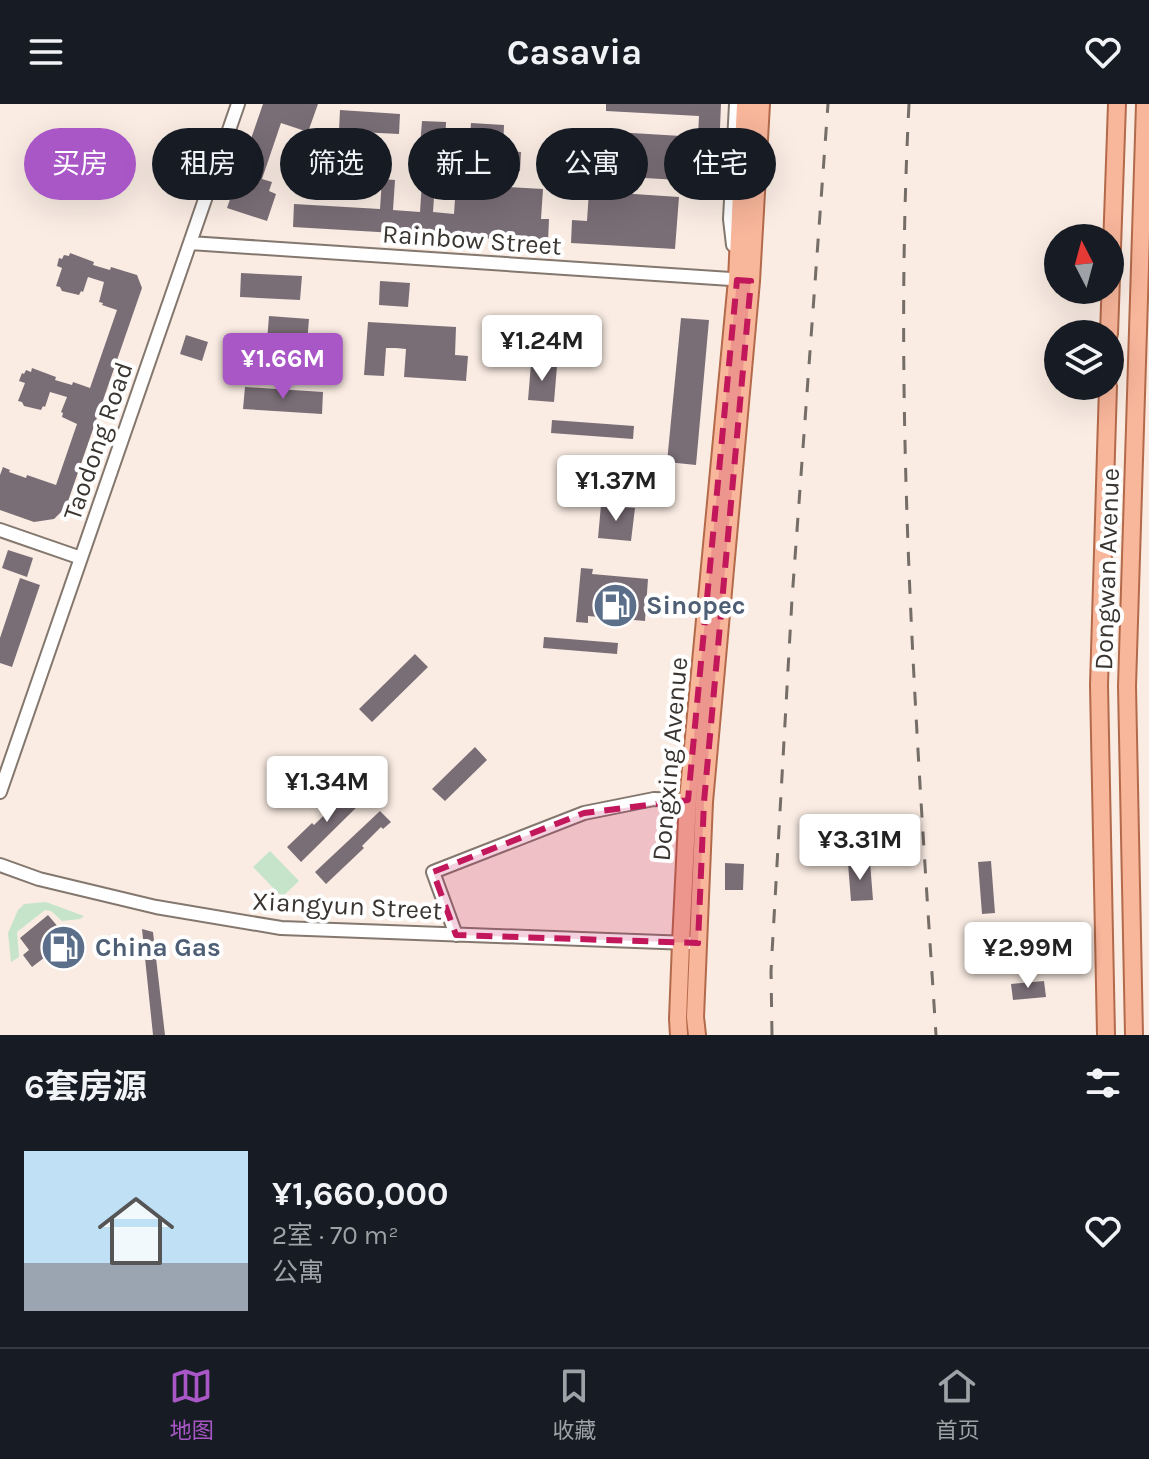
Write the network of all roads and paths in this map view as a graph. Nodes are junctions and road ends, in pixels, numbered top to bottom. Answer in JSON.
{"nodes":[{"id":1,"x":238,"y":104,"type":"edge"},
{"id":2,"x":736,"y":104,"type":"edge"},
{"id":3,"x":745,"y":104,"type":"edge"},
{"id":4,"x":761,"y":104,"type":"edge"},
{"id":5,"x":1117,"y":104,"type":"edge"},
{"id":6,"x":1145,"y":104,"type":"edge"},
{"id":7,"x":735,"y":128,"type":"edge"},
{"id":8,"x":744,"y":128,"type":"edge"},
{"id":9,"x":731,"y":200,"type":"edge"},
{"id":10,"x":743,"y":200,"type":"edge"},
{"id":11,"x":190,"y":243,"type":"junction"},
{"id":12,"x":744,"y":280,"type":"junction"},
{"id":13,"x":1109,"y":320,"type":"edge"},
{"id":14,"x":1108,"y":400,"type":"edge"},
{"id":15,"x":0,"y":530,"type":"edge"},
{"id":16,"x":81,"y":558,"type":"junction"},
{"id":17,"x":0,"y":792,"type":"edge"},
{"id":18,"x":688,"y":800,"type":"junction"},
{"id":19,"x":0,"y":865,"type":"edge"},
{"id":20,"x":456,"y":935,"type":"junction"},
{"id":21,"x":681,"y":943,"type":"junction"},
{"id":22,"x":698,"y":943,"type":"junction"},
{"id":23,"x":679,"y":1035,"type":"edge"},
{"id":24,"x":697,"y":1035,"type":"edge"},
{"id":25,"x":1106,"y":1035,"type":"edge"},
{"id":26,"x":1134,"y":1035,"type":"edge"}],
"edges":[{"from":1,"to":11,"type":"street","name":"Taodong Road"},
{"from":2,"to":7,"type":"street"},
{"from":3,"to":8,"type":"main road","name":"Dongxing Avenue"},
{"from":4,"to":12,"type":"main road","name":"Dongxing Avenue"},
{"from":5,"to":13,"type":"main road"},
{"from":6,"to":26,"type":"main road","name":"Dongwan Avenue"},
{"from":9,"to":12,"type":"street"},
{"from":10,"to":12,"type":"main road","name":"Dongxing Avenue"},
{"from":11,"to":12,"type":"street","name":"Rainbow Street"},
{"from":11,"to":16,"type":"street","name":"Taodong Road"},
{"from":12,"to":18,"type":"main road","name":"Dongxing Avenue"},
{"from":12,"to":22,"type":"main road","name":"Dongxing Avenue"},
{"from":14,"to":25,"type":"main road","name":"Dongwan Avenue"},
{"from":15,"to":16,"type":"street"},
{"from":16,"to":17,"type":"street","name":"Taodong Road"},
{"from":18,"to":20,"type":"street"},
{"from":18,"to":21,"type":"main road","name":"Dongxing Avenue"},
{"from":19,"to":20,"type":"street","name":"Xiangyun Street"},
{"from":20,"to":21,"type":"street","name":"Xiangyun Street"},
{"from":21,"to":22,"type":"street","name":"Xiangyun Street"},
{"from":21,"to":23,"type":"main road","name":"Dongxing Avenue"},
{"from":22,"to":24,"type":"main road","name":"Dongxing Avenue"}]}
